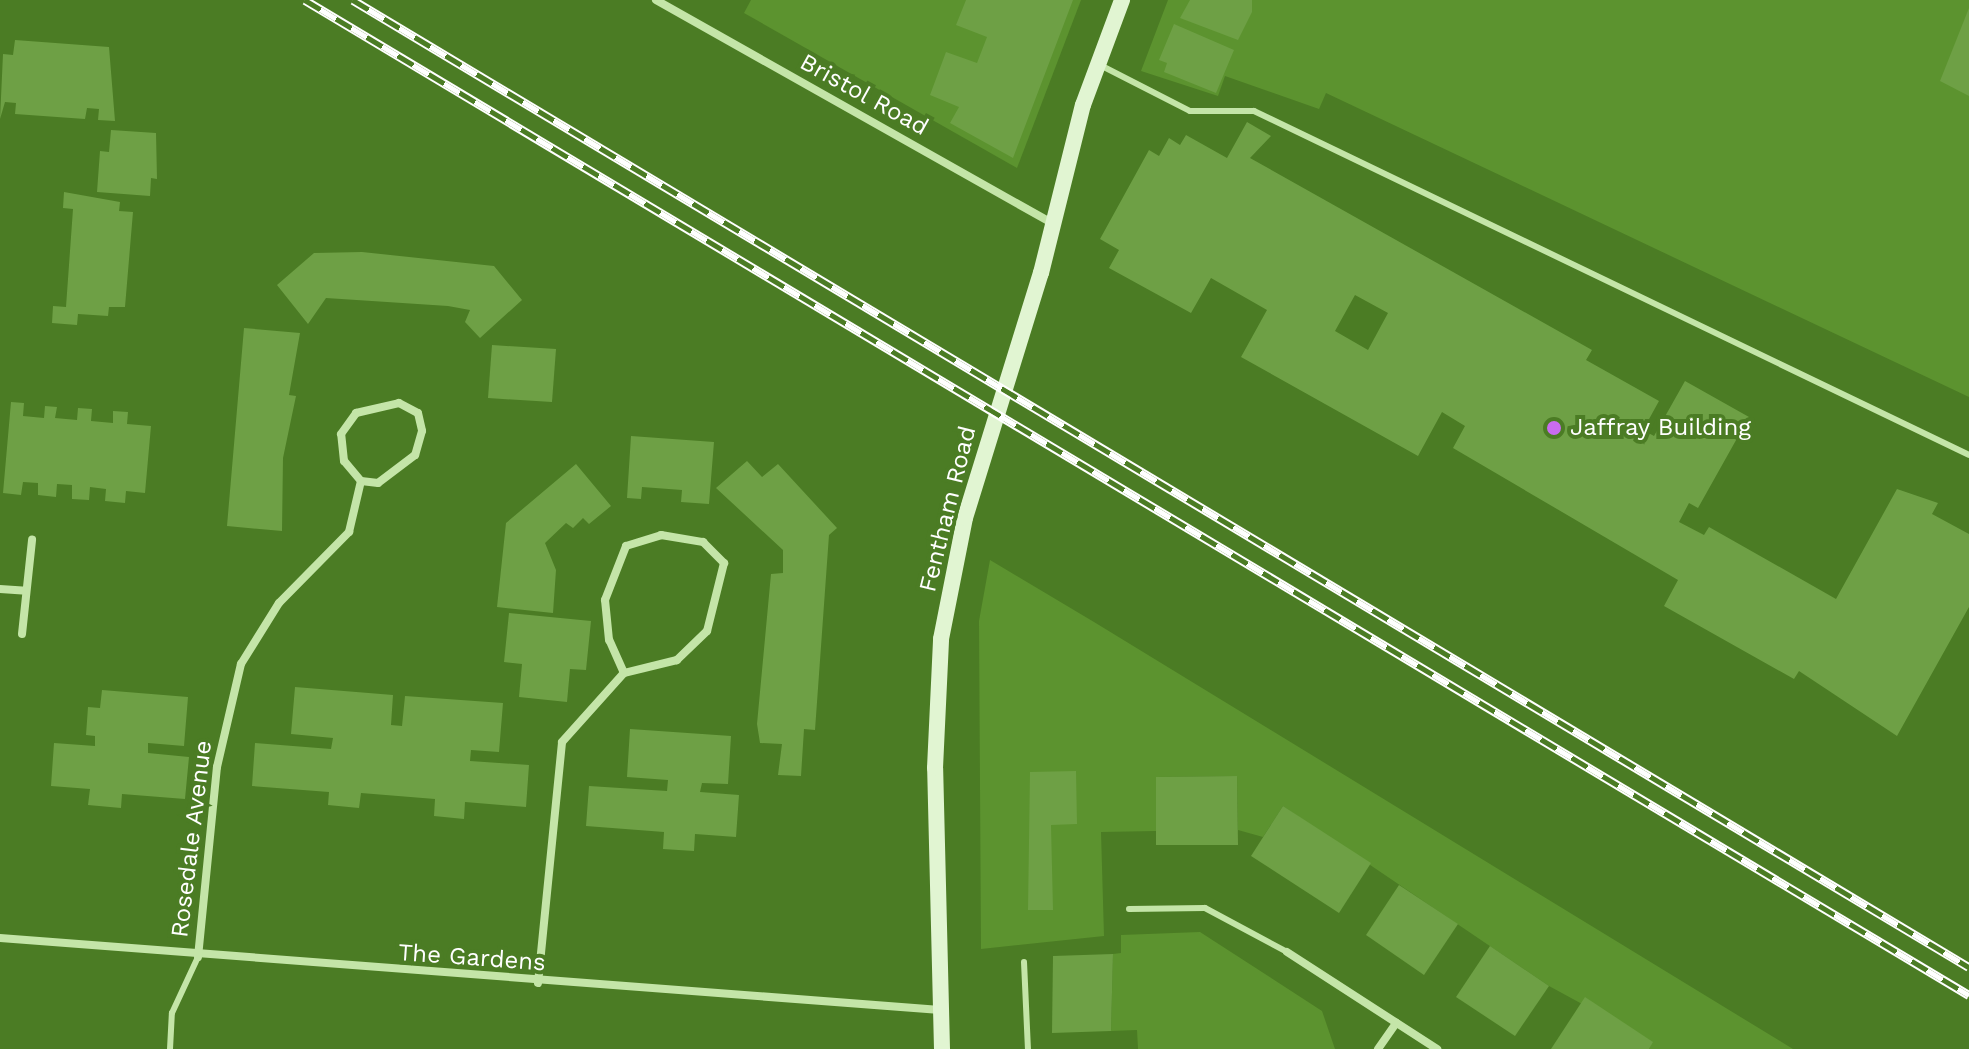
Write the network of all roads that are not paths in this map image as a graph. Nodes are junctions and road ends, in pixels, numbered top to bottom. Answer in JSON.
{"nodes":[{"id":1,"x":656,"y":0,"type":"edge"},
{"id":2,"x":1122,"y":0,"type":"edge"},
{"id":3,"x":1098,"y":64,"type":"junction"},
{"id":4,"x":1053,"y":224,"type":"junction"},
{"id":5,"x":1969,"y":455,"type":"edge"},
{"id":6,"x":361,"y":481,"type":"junction"},
{"id":7,"x":32,"y":540,"type":"dead end"},
{"id":8,"x":0,"y":589,"type":"edge"},
{"id":9,"x":26,"y":591,"type":"junction"},
{"id":10,"x":22,"y":634,"type":"dead end"},
{"id":11,"x":624,"y":673,"type":"junction"},
{"id":12,"x":1129,"y":909,"type":"dead end"},
{"id":13,"x":0,"y":938,"type":"edge"},
{"id":14,"x":1287,"y":952,"type":"joint"},
{"id":15,"x":198,"y":957,"type":"junction"},
{"id":16,"x":1024,"y":962,"type":"dead end"},
{"id":17,"x":538,"y":983,"type":"junction"},
{"id":18,"x":941,"y":1010,"type":"junction"},
{"id":19,"x":1396,"y":1023,"type":"junction"},
{"id":20,"x":170,"y":1049,"type":"edge"},
{"id":21,"x":942,"y":1049,"type":"edge"},
{"id":22,"x":1028,"y":1049,"type":"edge"},
{"id":23,"x":1378,"y":1049,"type":"edge"},
{"id":24,"x":1437,"y":1049,"type":"edge"}],
"edges":[{"from":1,"to":4,"type":"street","name":"Bristol Road"},
{"from":2,"to":3,"type":"street","name":"Fentham Road"},
{"from":3,"to":4,"type":"street","name":"Fentham Road"},
{"from":3,"to":5,"type":"lane"},
{"from":4,"to":18,"type":"street","name":"Fentham Road"},
{"from":6,"to":6,"type":"street"},
{"from":6,"to":15,"type":"street","name":"Rosedale Avenue"},
{"from":7,"to":9,"type":"street"},
{"from":8,"to":9,"type":"street"},
{"from":9,"to":10,"type":"street"},
{"from":11,"to":11,"type":"street"},
{"from":11,"to":17,"type":"street"},
{"from":12,"to":14,"type":"lane"},
{"from":13,"to":15,"type":"street","name":"The Gardens"},
{"from":14,"to":19,"type":"street"},
{"from":15,"to":17,"type":"street","name":"The Gardens"},
{"from":15,"to":20,"type":"lane"},
{"from":16,"to":22,"type":"lane"},
{"from":17,"to":18,"type":"street","name":"The Gardens"},
{"from":18,"to":21,"type":"street","name":"Fentham Road"},
{"from":19,"to":23,"type":"street"},
{"from":19,"to":24,"type":"street"}]}
